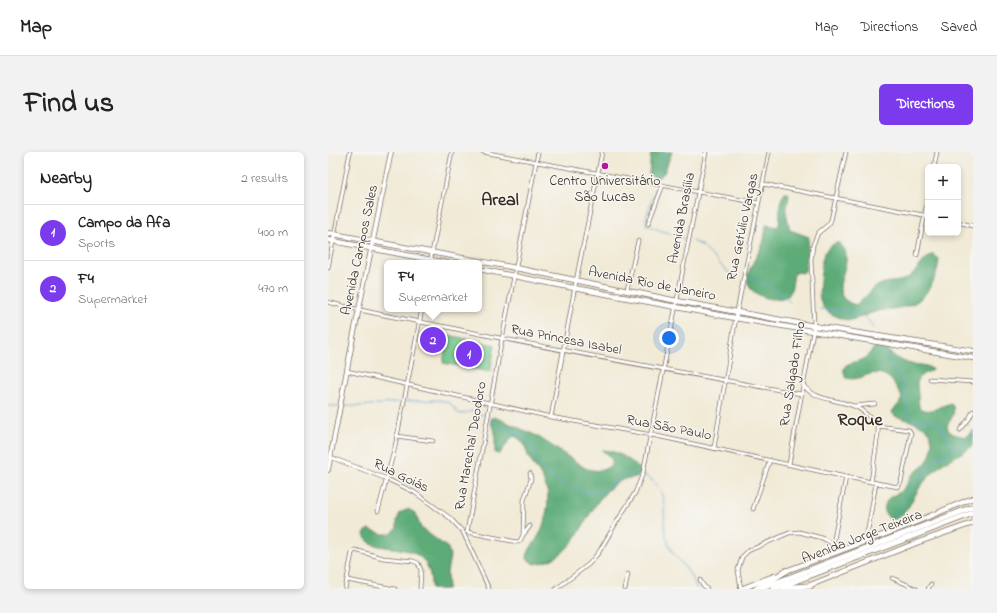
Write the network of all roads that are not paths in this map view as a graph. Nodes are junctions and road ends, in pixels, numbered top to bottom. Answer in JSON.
{"nodes":[{"id":1,"x":350,"y":152,"type":"edge"},
{"id":2,"x":391,"y":152,"type":"edge"},
{"id":3,"x":452,"y":152,"type":"edge"},
{"id":4,"x":483,"y":152,"type":"edge"},
{"id":5,"x":538,"y":152,"type":"edge"},
{"id":6,"x":602,"y":152,"type":"edge"},
{"id":7,"x":706,"y":152,"type":"edge"},
{"id":8,"x":769,"y":152,"type":"edge"},
{"id":9,"x":846,"y":152,"type":"edge"},
{"id":10,"x":937,"y":152,"type":"edge"},
{"id":11,"x":536,"y":162,"type":"junction"},
{"id":12,"x":935,"y":164,"type":"edge"},
{"id":13,"x":598,"y":174,"type":"junction"},
{"id":14,"x":763,"y":184,"type":"junction"},
{"id":15,"x":663,"y":185,"type":"junction"},
{"id":16,"x":698,"y":192,"type":"junction"},
{"id":17,"x":836,"y":198,"type":"junction"},
{"id":18,"x":758,"y":204,"type":"junction"},
{"id":19,"x":925,"y":215,"type":"edge"},
{"id":20,"x":925,"y":219,"type":"edge"},
{"id":21,"x":961,"y":223,"type":"edge"},
{"id":22,"x":648,"y":224,"type":"dead end"},
{"id":23,"x":973,"y":226,"type":"edge"},
{"id":24,"x":328,"y":233,"type":"edge"},
{"id":25,"x":334,"y":234,"type":"junction"},
{"id":26,"x":331,"y":240,"type":"edge"},
{"id":27,"x":372,"y":241,"type":"junction"},
{"id":28,"x":638,"y":241,"type":"dead end"},
{"id":29,"x":371,"y":248,"type":"junction"},
{"id":30,"x":431,"y":253,"type":"junction"},
{"id":31,"x":917,"y":255,"type":"dead end"},
{"id":32,"x":425,"y":260,"type":"edge"},
{"id":33,"x":430,"y":260,"type":"edge"},
{"id":34,"x":471,"y":260,"type":"edge"},
{"id":35,"x":482,"y":262,"type":"edge"},
{"id":36,"x":328,"y":268,"type":"edge"},
{"id":37,"x":516,"y":268,"type":"junction"},
{"id":38,"x":482,"y":270,"type":"edge"},
{"id":39,"x":514,"y":275,"type":"junction"},
{"id":40,"x":576,"y":281,"type":"junction"},
{"id":41,"x":574,"y":288,"type":"junction"},
{"id":42,"x":627,"y":290,"type":"junction"},
{"id":43,"x":677,"y":301,"type":"junction"},
{"id":44,"x":328,"y":302,"type":"edge"},
{"id":45,"x":676,"y":307,"type":"junction"},
{"id":46,"x":358,"y":311,"type":"junction"},
{"id":47,"x":422,"y":312,"type":"edge"},
{"id":48,"x":736,"y":312,"type":"junction"},
{"id":49,"x":735,"y":318,"type":"junction"},
{"id":50,"x":420,"y":322,"type":"junction"},
{"id":51,"x":814,"y":328,"type":"junction"},
{"id":52,"x":502,"y":339,"type":"junction"},
{"id":53,"x":563,"y":350,"type":"junction"},
{"id":54,"x":973,"y":351,"type":"edge"},
{"id":55,"x":973,"y":358,"type":"edge"},
{"id":56,"x":664,"y":369,"type":"junction"},
{"id":57,"x":347,"y":371,"type":"junction"},
{"id":58,"x":930,"y":379,"type":"dead end"},
{"id":59,"x":726,"y":380,"type":"junction"},
{"id":60,"x":973,"y":382,"type":"edge"},
{"id":61,"x":803,"y":385,"type":"junction"},
{"id":62,"x":407,"y":386,"type":"junction"},
{"id":63,"x":801,"y":394,"type":"junction"},
{"id":64,"x":490,"y":403,"type":"junction"},
{"id":65,"x":875,"y":404,"type":"dead end"},
{"id":66,"x":854,"y":406,"type":"junction"},
{"id":67,"x":973,"y":411,"type":"edge"},
{"id":68,"x":551,"y":417,"type":"junction"},
{"id":69,"x":878,"y":426,"type":"junction"},
{"id":70,"x":960,"y":430,"type":"dead end"},
{"id":71,"x":652,"y":435,"type":"junction"},
{"id":72,"x":396,"y":436,"type":"junction"},
{"id":73,"x":433,"y":441,"type":"dead end"},
{"id":74,"x":714,"y":448,"type":"junction"},
{"id":75,"x":330,"y":457,"type":"junction"},
{"id":76,"x":770,"y":460,"type":"junction"},
{"id":77,"x":789,"y":464,"type":"junction"},
{"id":78,"x":328,"y":470,"type":"edge"},
{"id":79,"x":530,"y":473,"type":"dead end"},
{"id":80,"x":846,"y":477,"type":"junction"},
{"id":81,"x":387,"y":479,"type":"junction"},
{"id":82,"x":871,"y":482,"type":"junction"},
{"id":83,"x":876,"y":483,"type":"junction"},
{"id":84,"x":973,"y":498,"type":"edge"},
{"id":85,"x":973,"y":507,"type":"edge"},
{"id":86,"x":753,"y":509,"type":"dead end"},
{"id":87,"x":378,"y":511,"type":"dead end"},
{"id":88,"x":973,"y":513,"type":"edge"},
{"id":89,"x":973,"y":523,"type":"edge"},
{"id":90,"x":530,"y":526,"type":"dead end"},
{"id":91,"x":463,"y":532,"type":"junction"},
{"id":92,"x":468,"y":532,"type":"junction"},
{"id":93,"x":523,"y":535,"type":"junction"},
{"id":94,"x":861,"y":543,"type":"junction"},
{"id":95,"x":833,"y":544,"type":"junction"},
{"id":96,"x":838,"y":551,"type":"junction"},
{"id":97,"x":786,"y":571,"type":"junction"},
{"id":98,"x":628,"y":574,"type":"dead end"},
{"id":99,"x":892,"y":578,"type":"dead end"},
{"id":100,"x":347,"y":580,"type":"junction"},
{"id":101,"x":700,"y":580,"type":"dead end"},
{"id":102,"x":931,"y":584,"type":"dead end"},
{"id":103,"x":811,"y":587,"type":"edge"},
{"id":104,"x":345,"y":589,"type":"edge"},
{"id":105,"x":395,"y":589,"type":"edge"},
{"id":106,"x":420,"y":589,"type":"edge"},
{"id":107,"x":489,"y":589,"type":"edge"},
{"id":108,"x":556,"y":589,"type":"edge"},
{"id":109,"x":625,"y":589,"type":"edge"},
{"id":110,"x":707,"y":589,"type":"edge"},
{"id":111,"x":741,"y":589,"type":"edge"},
{"id":112,"x":756,"y":589,"type":"edge"},
{"id":113,"x":760,"y":589,"type":"edge"},
{"id":114,"x":774,"y":589,"type":"edge"},
{"id":115,"x":801,"y":589,"type":"edge"},
{"id":116,"x":918,"y":589,"type":"edge"},
{"id":117,"x":928,"y":589,"type":"edge"}],
"edges":[{"from":1,"to":25,"type":"street"},
{"from":2,"to":27,"type":"street","name":"Avenida Campos Sales"},
{"from":3,"to":30,"type":"street"},
{"from":4,"to":11,"type":"street"},
{"from":5,"to":11,"type":"street","name":"Rua Marechal Deodoro"},
{"from":6,"to":13,"type":"street"},
{"from":7,"to":16,"type":"street","name":"Avenida Brasília"},
{"from":8,"to":14,"type":"street","name":"Rua Getúlio Vargas"},
{"from":9,"to":17,"type":"street","name":"Rua Salgado Filho"},
{"from":10,"to":12,"type":"street"},
{"from":11,"to":13,"type":"street"},
{"from":11,"to":37,"type":"street","name":"Rua Marechal Deodoro"},
{"from":13,"to":15,"type":"street"},
{"from":13,"to":40,"type":"street"},
{"from":14,"to":17,"type":"street"},
{"from":14,"to":18,"type":"street","name":"Rua Getúlio Vargas"},
{"from":15,"to":16,"type":"street"},
{"from":15,"to":22,"type":"street"},
{"from":16,"to":18,"type":"street"},
{"from":16,"to":43,"type":"street","name":"Avenida Brasília"},
{"from":17,"to":19,"type":"street"},
{"from":17,"to":51,"type":"street","name":"Rua Salgado Filho"},
{"from":18,"to":48,"type":"street","name":"Rua Getúlio Vargas"},
{"from":20,"to":31,"type":"street"},
{"from":21,"to":23,"type":"street"},
{"from":24,"to":25,"type":"main road","name":"Avenida Rio de Janeiro"},
{"from":25,"to":26,"type":"street"},
{"from":25,"to":27,"type":"main road","name":"Avenida Rio de Janeiro"},
{"from":26,"to":29,"type":"main road"},
{"from":26,"to":36,"type":"street"},
{"from":27,"to":29,"type":"street","name":"Avenida Campos Sales"},
{"from":27,"to":30,"type":"main road","name":"Avenida Rio de Janeiro"},
{"from":28,"to":42,"type":"street"},
{"from":29,"to":32,"type":"main road"},
{"from":29,"to":46,"type":"street","name":"Avenida Campos Sales"},
{"from":30,"to":33,"type":"street"},
{"from":30,"to":34,"type":"main road","name":"Avenida Rio de Janeiro"},
{"from":35,"to":37,"type":"main road","name":"Avenida Rio de Janeiro"},
{"from":37,"to":39,"type":"street","name":"Rua Marechal Deodoro"},
{"from":37,"to":40,"type":"main road","name":"Avenida Rio de Janeiro"},
{"from":38,"to":39,"type":"main road","name":"Avenida Rio de Janeiro"},
{"from":39,"to":41,"type":"main road","name":"Avenida Rio de Janeiro"},
{"from":39,"to":52,"type":"street","name":"Rua Marechal Deodoro"},
{"from":40,"to":41,"type":"street"},
{"from":40,"to":42,"type":"main road","name":"Avenida Rio de Janeiro"},
{"from":41,"to":45,"type":"main road","name":"Avenida Rio de Janeiro"},
{"from":41,"to":53,"type":"street"},
{"from":42,"to":43,"type":"main road","name":"Avenida Rio de Janeiro"},
{"from":43,"to":45,"type":"street","name":"Avenida Brasília"},
{"from":43,"to":48,"type":"main road","name":"Avenida Rio de Janeiro"},
{"from":44,"to":46,"type":"street","name":"Rua Princesa Isabel"},
{"from":45,"to":49,"type":"main road","name":"Avenida Rio de Janeiro"},
{"from":45,"to":56,"type":"street","name":"Avenida Brasília"},
{"from":46,"to":50,"type":"street","name":"Rua Princesa Isabel"},
{"from":46,"to":57,"type":"street","name":"Avenida Campos Sales"},
{"from":47,"to":50,"type":"street"},
{"from":48,"to":49,"type":"street","name":"Rua Getúlio Vargas"},
{"from":48,"to":51,"type":"main road","name":"Avenida Rio de Janeiro"},
{"from":49,"to":51,"type":"main road","name":"Avenida Rio de Janeiro"},
{"from":49,"to":59,"type":"street","name":"Rua Getúlio Vargas"},
{"from":50,"to":52,"type":"street","name":"Rua Princesa Isabel"},
{"from":50,"to":62,"type":"street"},
{"from":51,"to":54,"type":"main road","name":"Avenida Rio de Janeiro"},
{"from":51,"to":55,"type":"main road","name":"Avenida Rio de Janeiro"},
{"from":51,"to":61,"type":"street","name":"Rua Salgado Filho"},
{"from":52,"to":53,"type":"street","name":"Rua Princesa Isabel"},
{"from":52,"to":64,"type":"street","name":"Rua Marechal Deodoro"},
{"from":53,"to":56,"type":"street","name":"Rua Princesa Isabel"},
{"from":53,"to":68,"type":"street"},
{"from":56,"to":59,"type":"street","name":"Rua Princesa Isabel"},
{"from":56,"to":71,"type":"street","name":"Avenida Brasília"},
{"from":57,"to":62,"type":"street","name":"Rua São Paulo"},
{"from":57,"to":75,"type":"street","name":"Avenida Campos Sales"},
{"from":58,"to":60,"type":"street"},
{"from":59,"to":63,"type":"street","name":"Rua Princesa Isabel"},
{"from":59,"to":74,"type":"street","name":"Rua Getúlio Vargas"},
{"from":61,"to":63,"type":"street","name":"Rua Salgado Filho"},
{"from":61,"to":66,"type":"street"},
{"from":62,"to":64,"type":"street","name":"Rua São Paulo"},
{"from":62,"to":72,"type":"street"},
{"from":63,"to":77,"type":"street","name":"Rua Salgado Filho"},
{"from":64,"to":68,"type":"street","name":"Rua São Paulo"},
{"from":64,"to":92,"type":"street","name":"Rua Marechal Deodoro"},
{"from":65,"to":66,"type":"street"},
{"from":66,"to":69,"type":"street"},
{"from":67,"to":70,"type":"street"},
{"from":68,"to":71,"type":"street","name":"Rua São Paulo"},
{"from":69,"to":82,"type":"street"},
{"from":69,"to":83,"type":"street","name":"Rua São Paulo"},
{"from":71,"to":74,"type":"street","name":"Rua São Paulo"},
{"from":71,"to":108,"type":"street","name":"Avenida Brasília"},
{"from":72,"to":73,"type":"street"},
{"from":72,"to":81,"type":"street"},
{"from":74,"to":76,"type":"street","name":"Rua São Paulo"},
{"from":75,"to":78,"type":"street","name":"Avenida Campos Sales"},
{"from":75,"to":81,"type":"street","name":"Rua Goiás"},
{"from":76,"to":77,"type":"street","name":"Rua São Paulo"},
{"from":76,"to":86,"type":"street"},
{"from":77,"to":80,"type":"street","name":"Rua São Paulo"},
{"from":79,"to":93,"type":"street"},
{"from":80,"to":82,"type":"street","name":"Rua São Paulo"},
{"from":80,"to":95,"type":"street"},
{"from":81,"to":87,"type":"street"},
{"from":81,"to":91,"type":"street","name":"Rua Goiás"},
{"from":82,"to":83,"type":"street","name":"Rua São Paulo"},
{"from":83,"to":94,"type":"street"},
{"from":84,"to":94,"type":"main road"},
{"from":85,"to":113,"type":"highway","name":"Avenida Jorge Teixeira"},
{"from":88,"to":114,"type":"highway","name":"Avenida Jorge Teixeira"},
{"from":89,"to":103,"type":"main road"},
{"from":90,"to":93,"type":"street"},
{"from":91,"to":92,"type":"street"},
{"from":91,"to":107,"type":"street","name":"Rua Goiás"},
{"from":92,"to":93,"type":"street"},
{"from":94,"to":96,"type":"main road"},
{"from":95,"to":96,"type":"street"},
{"from":95,"to":111,"type":"street"},
{"from":96,"to":97,"type":"main road"},
{"from":97,"to":111,"type":"main road"},
{"from":97,"to":112,"type":"highway"},
{"from":98,"to":109,"type":"street"},
{"from":99,"to":116,"type":"street"},
{"from":100,"to":104,"type":"street"},
{"from":100,"to":105,"type":"street"},
{"from":100,"to":106,"type":"street"},
{"from":101,"to":110,"type":"street"},
{"from":102,"to":117,"type":"street"},
{"from":103,"to":114,"type":"highway"},
{"from":103,"to":115,"type":"main road"}]}
